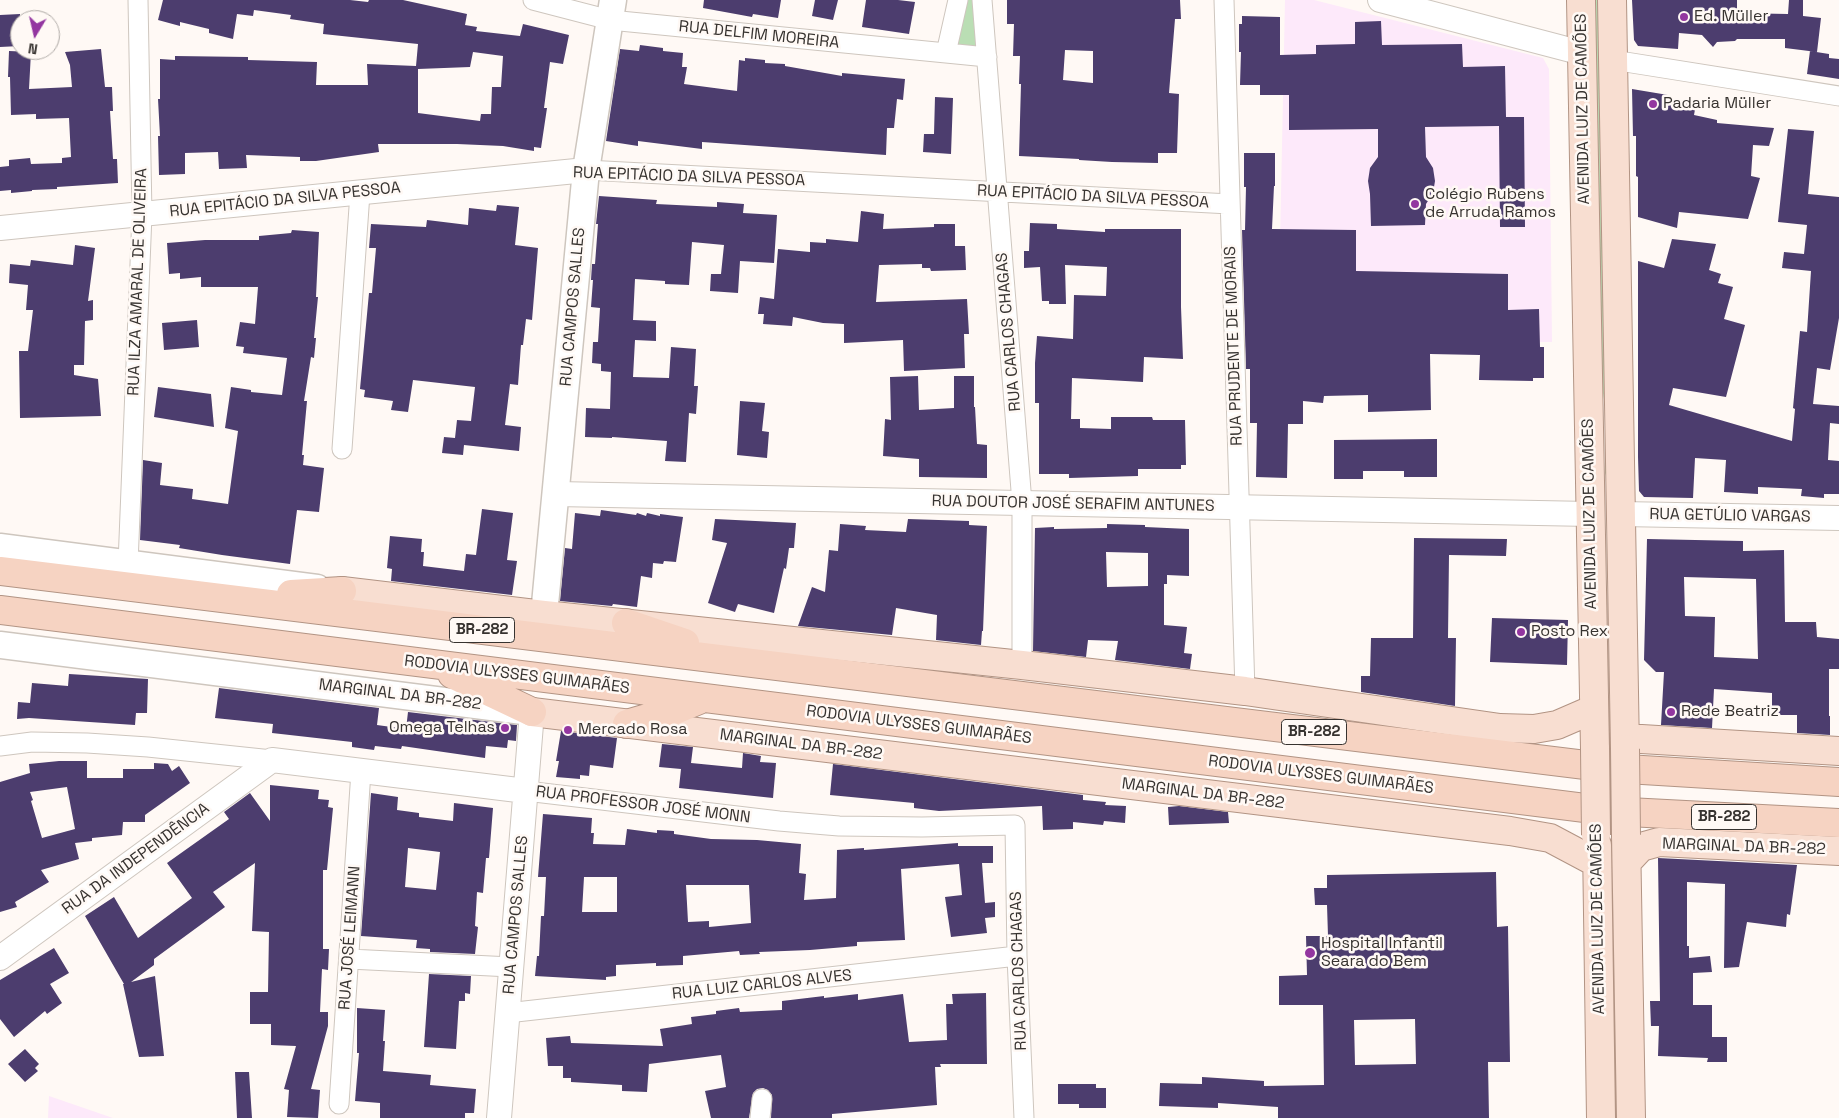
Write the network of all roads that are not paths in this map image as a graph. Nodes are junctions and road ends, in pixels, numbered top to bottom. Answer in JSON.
{"nodes":[{"id":1,"x":138,"y":0,"type":"edge"},
{"id":2,"x":533,"y":0,"type":"edge"},
{"id":3,"x":958,"y":0,"type":"edge"},
{"id":4,"x":982,"y":0,"type":"edge"},
{"id":5,"x":1224,"y":0,"type":"edge"},
{"id":6,"x":1380,"y":0,"type":"edge"},
{"id":7,"x":1581,"y":0,"type":"edge"},
{"id":8,"x":1612,"y":0,"type":"edge"},
{"id":9,"x":612,"y":10,"type":"edge"},
{"id":10,"x":1582,"y":52,"type":"junction"},
{"id":11,"x":946,"y":53,"type":"junction"},
{"id":12,"x":986,"y":57,"type":"junction"},
{"id":13,"x":1613,"y":60,"type":"junction"},
{"id":14,"x":1839,"y":96,"type":"edge"},
{"id":15,"x":586,"y":170,"type":"junction"},
{"id":16,"x":997,"y":192,"type":"junction"},
{"id":17,"x":360,"y":193,"type":"junction"},
{"id":18,"x":1230,"y":204,"type":"junction"},
{"id":19,"x":142,"y":214,"type":"junction"},
{"id":20,"x":0,"y":228,"type":"edge"},
{"id":21,"x":342,"y":449,"type":"dead end"},
{"id":22,"x":556,"y":494,"type":"junction"},
{"id":23,"x":1022,"y":503,"type":"junction"},
{"id":24,"x":1239,"y":507,"type":"junction"},
{"id":25,"x":1590,"y":514,"type":"junction"},
{"id":26,"x":1621,"y":514,"type":"junction"},
{"id":27,"x":1839,"y":518,"type":"edge"},
{"id":28,"x":0,"y":548,"type":"edge"},
{"id":29,"x":128,"y":564,"type":"junction"},
{"id":30,"x":0,"y":571,"type":"edge"},
{"id":31,"x":342,"y":591,"type":"junction"},
{"id":32,"x":226,"y":599,"type":"junction"},
{"id":33,"x":0,"y":610,"type":"edge"},
{"id":34,"x":544,"y":615,"type":"junction"},
{"id":35,"x":626,"y":623,"type":"junction"},
{"id":36,"x":0,"y":645,"type":"edge"},
{"id":37,"x":738,"y":661,"type":"junction"},
{"id":38,"x":430,"y":664,"type":"junction"},
{"id":39,"x":1022,"y":665,"type":"junction"},
{"id":40,"x":1245,"y":692,"type":"junction"},
{"id":41,"x":704,"y":698,"type":"junction"},
{"id":42,"x":1594,"y":709,"type":"junction"},
{"id":43,"x":532,"y":712,"type":"junction"},
{"id":44,"x":627,"y":724,"type":"junction"},
{"id":45,"x":1625,"y":743,"type":"junction"},
{"id":46,"x":0,"y":746,"type":"edge"},
{"id":47,"x":1839,"y":751,"type":"edge"},
{"id":48,"x":272,"y":760,"type":"junction"},
{"id":49,"x":361,"y":771,"type":"junction"},
{"id":50,"x":1839,"y":782,"type":"edge"},
{"id":51,"x":526,"y":792,"type":"junction"},
{"id":52,"x":1839,"y":823,"type":"edge"},
{"id":53,"x":1015,"y":825,"type":"joint"},
{"id":54,"x":1839,"y":851,"type":"edge"},
{"id":55,"x":1627,"y":862,"type":"junction"},
{"id":56,"x":1597,"y":863,"type":"junction"},
{"id":57,"x":1017,"y":956,"type":"junction"},
{"id":58,"x":0,"y":958,"type":"edge"},
{"id":59,"x":349,"y":959,"type":"junction"},
{"id":60,"x":511,"y":967,"type":"junction"},
{"id":61,"x":507,"y":1013,"type":"junction"},
{"id":62,"x":762,"y":1099,"type":"dead end"},
{"id":63,"x":339,"y":1104,"type":"dead end"},
{"id":64,"x":499,"y":1118,"type":"edge"},
{"id":65,"x":760,"y":1118,"type":"edge"},
{"id":66,"x":1024,"y":1118,"type":"edge"},
{"id":67,"x":1602,"y":1118,"type":"edge"},
{"id":68,"x":1631,"y":1118,"type":"edge"}],
"edges":[{"from":1,"to":19,"type":"street","name":"RUA ILZA AMARAL DE OLIVEIRA"},
{"from":2,"to":9,"type":"street","name":"RUA DELFIM MOREIRA"},
{"from":3,"to":11,"type":"street"},
{"from":4,"to":12,"type":"street","name":"RUA CARLOS CHAGAS"},
{"from":5,"to":18,"type":"street","name":"RUA PRUDENTE DE MORAIS"},
{"from":6,"to":10,"type":"street"},
{"from":7,"to":10,"type":"main road","name":"AVENIDA LUIZ DE CAMÕES"},
{"from":8,"to":13,"type":"main road","name":"AVENIDA LUIZ DE CAMÕES"},
{"from":9,"to":11,"type":"street","name":"RUA DELFIM MOREIRA"},
{"from":9,"to":15,"type":"main road","name":"RUA CAMPOS SALLES"},
{"from":10,"to":25,"type":"main road","name":"AVENIDA LUIZ DE CAMÕES"},
{"from":11,"to":12,"type":"street","name":"RUA DELFIM MOREIRA"},
{"from":12,"to":16,"type":"street","name":"RUA CARLOS CHAGAS"},
{"from":13,"to":14,"type":"street"},
{"from":13,"to":26,"type":"main road","name":"AVENIDA LUIZ DE CAMÕES"},
{"from":15,"to":16,"type":"street","name":"RUA EPITÁCIO DA SILVA PESSOA"},
{"from":15,"to":17,"type":"street","name":"RUA EPITÁCIO DA SILVA PESSOA"},
{"from":15,"to":22,"type":"main road","name":"RUA CAMPOS SALLES"},
{"from":16,"to":18,"type":"street","name":"RUA EPITÁCIO DA SILVA PESSOA"},
{"from":16,"to":23,"type":"street","name":"RUA CARLOS CHAGAS"},
{"from":17,"to":19,"type":"street","name":"RUA EPITÁCIO DA SILVA PESSOA"},
{"from":17,"to":21,"type":"street"},
{"from":18,"to":24,"type":"street","name":"RUA PRUDENTE DE MORAIS"},
{"from":19,"to":20,"type":"street","name":"RUA EPITÁCIO DA SILVA PESSOA"},
{"from":19,"to":29,"type":"street","name":"RUA ILZA AMARAL DE OLIVEIRA"},
{"from":22,"to":23,"type":"street","name":"RUA DOUTOR JOSÉ SERAFIM ANTUNES"},
{"from":22,"to":34,"type":"main road","name":"RUA CAMPOS SALLES"},
{"from":23,"to":24,"type":"street","name":"RUA DOUTOR JOSÉ SERAFIM ANTUNES"},
{"from":23,"to":39,"type":"street","name":"RUA CARLOS CHAGAS"},
{"from":24,"to":25,"type":"street","name":"RUA DOUTOR JOSÉ SERAFIM ANTUNES"},
{"from":24,"to":40,"type":"street","name":"RUA PRUDENTE DE MORAIS"},
{"from":25,"to":26,"type":"main road"},
{"from":25,"to":42,"type":"main road","name":"AVENIDA LUIZ DE CAMÕES"},
{"from":26,"to":27,"type":"street","name":"RUA GETÚLIO VARGAS"},
{"from":26,"to":45,"type":"main road","name":"AVENIDA LUIZ DE CAMÕES"},
{"from":28,"to":29,"type":"main road"},
{"from":29,"to":31,"type":"main road"},
{"from":30,"to":32,"type":"highway","number":"BR-282"},
{"from":31,"to":32,"type":"highway"},
{"from":31,"to":34,"type":"main road"},
{"from":32,"to":37,"type":"highway","number":"BR-282"},
{"from":33,"to":38,"type":"highway","name":"RODOVIA ULYSSES GUIMARÃES","number":"BR-282"},
{"from":34,"to":35,"type":"main road"},
{"from":35,"to":37,"type":"highway"},
{"from":35,"to":39,"type":"main road"},
{"from":36,"to":43,"type":"main road","name":"MARGINAL DA BR-282"},
{"from":37,"to":50,"type":"highway","number":"BR-282"},
{"from":38,"to":41,"type":"highway","name":"RODOVIA ULYSSES GUIMARÃES","number":"BR-282"},
{"from":38,"to":43,"type":"highway"},
{"from":39,"to":40,"type":"main road"},
{"from":40,"to":42,"type":"main road"},
{"from":41,"to":44,"type":"highway"},
{"from":41,"to":52,"type":"highway","name":"RODOVIA ULYSSES GUIMARÃES","number":"BR-282"},
{"from":42,"to":56,"type":"main road","name":"AVENIDA LUIZ DE CAMÕES","bridge":true},
{"from":43,"to":44,"type":"main road","name":"MARGINAL DA BR-282"},
{"from":43,"to":51,"type":"street","name":"RUA CAMPOS SALLES"},
{"from":44,"to":56,"type":"main road","name":"MARGINAL DA BR-282"},
{"from":45,"to":47,"type":"main road"},
{"from":45,"to":55,"type":"main road","name":"AVENIDA LUIZ DE CAMÕES","bridge":true},
{"from":46,"to":48,"type":"street"},
{"from":48,"to":49,"type":"street","name":"RUA PROFESSOR JOSÉ MONN"},
{"from":48,"to":58,"type":"street","name":"RUA DA INDEPENDÊNCIA"},
{"from":49,"to":51,"type":"street","name":"RUA PROFESSOR JOSÉ MONN"},
{"from":49,"to":59,"type":"street","name":"RUA JOSÉ LEIMANN"},
{"from":51,"to":53,"type":"street","name":"RUA PROFESSOR JOSÉ MONN"},
{"from":51,"to":60,"type":"street","name":"RUA CAMPOS SALLES"},
{"from":53,"to":57,"type":"street","name":"RUA CARLOS CHAGAS"},
{"from":54,"to":55,"type":"main road","name":"MARGINAL DA BR-282"},
{"from":55,"to":68,"type":"main road","name":"AVENIDA LUIZ DE CAMÕES"},
{"from":56,"to":67,"type":"main road","name":"AVENIDA LUIZ DE CAMÕES"},
{"from":57,"to":61,"type":"street","name":"RUA LUIZ CARLOS ALVES"},
{"from":57,"to":66,"type":"street","name":"RUA CARLOS CHAGAS"},
{"from":59,"to":60,"type":"street"},
{"from":59,"to":63,"type":"street","name":"RUA JOSÉ LEIMANN"},
{"from":60,"to":61,"type":"street","name":"RUA CAMPOS SALLES"},
{"from":61,"to":64,"type":"street","name":"RUA CAMPOS SALLES"},
{"from":62,"to":65,"type":"street"}]}
